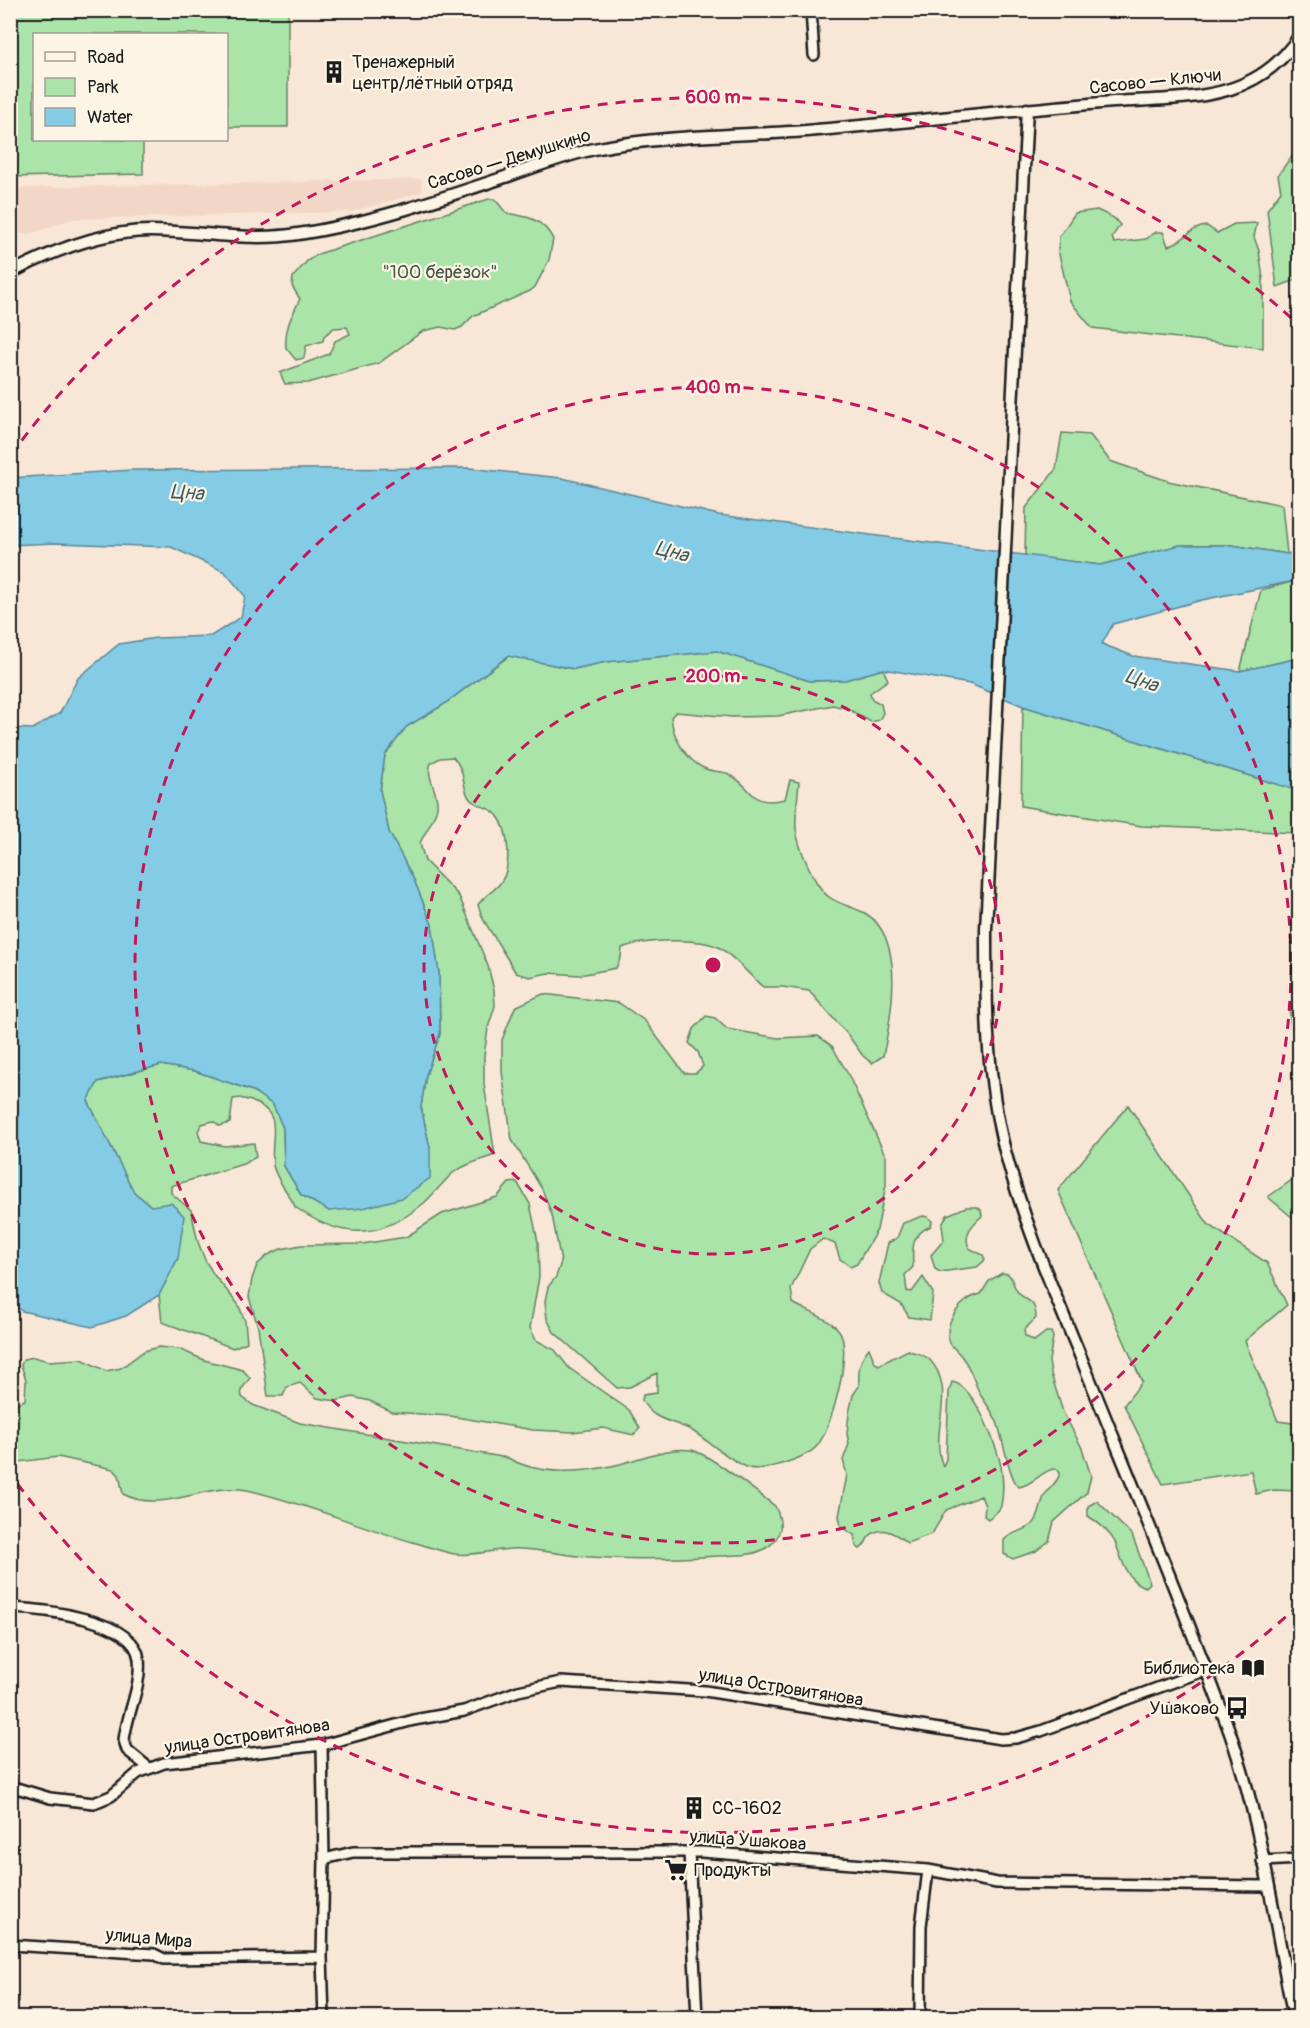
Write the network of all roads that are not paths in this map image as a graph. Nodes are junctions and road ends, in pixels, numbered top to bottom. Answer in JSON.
{"nodes":[{"id":1,"x":811,"y":10,"type":"edge"},
{"id":2,"x":1299,"y":35,"type":"edge"},
{"id":3,"x":814,"y":55,"type":"dead end"},
{"id":4,"x":1028,"y":109,"type":"junction"},
{"id":5,"x":10,"y":273,"type":"edge"},
{"id":6,"x":10,"y":1608,"type":"edge"},
{"id":7,"x":1206,"y":1670,"type":"junction"},
{"id":8,"x":322,"y":1745,"type":"junction"},
{"id":9,"x":149,"y":1768,"type":"junction"},
{"id":10,"x":10,"y":1786,"type":"edge"},
{"id":11,"x":689,"y":1852,"type":"junction"},
{"id":12,"x":324,"y":1859,"type":"junction"},
{"id":13,"x":1299,"y":1859,"type":"edge"},
{"id":14,"x":1262,"y":1861,"type":"junction"},
{"id":15,"x":928,"y":1870,"type":"junction"},
{"id":16,"x":1267,"y":1886,"type":"junction"},
{"id":17,"x":10,"y":1945,"type":"edge"},
{"id":18,"x":322,"y":1957,"type":"junction"},
{"id":19,"x":324,"y":2018,"type":"edge"},
{"id":20,"x":697,"y":2018,"type":"edge"},
{"id":21,"x":920,"y":2018,"type":"edge"},
{"id":22,"x":1294,"y":2018,"type":"edge"}],
"edges":[{"from":1,"to":3,"type":"street"},
{"from":2,"to":4,"type":"street","name":"Сасово — Ключи"},
{"from":4,"to":5,"type":"street","name":"Сасово — Демушкино"},
{"from":4,"to":7,"type":"street"},
{"from":6,"to":9,"type":"street","name":"улица Островитянова"},
{"from":7,"to":8,"type":"street","name":"улица Островитянова"},
{"from":7,"to":14,"type":"street"},
{"from":8,"to":9,"type":"street","name":"улица Островитянова"},
{"from":8,"to":12,"type":"street"},
{"from":9,"to":10,"type":"street","name":"улица Островитянова"},
{"from":11,"to":12,"type":"street","name":"улица Ушакова"},
{"from":11,"to":15,"type":"street","name":"улица Ушакова"},
{"from":11,"to":20,"type":"street"},
{"from":12,"to":18,"type":"street"},
{"from":13,"to":14,"type":"street"},
{"from":14,"to":16,"type":"street"},
{"from":15,"to":16,"type":"street","name":"улица Ушакова"},
{"from":15,"to":21,"type":"street"},
{"from":16,"to":22,"type":"street"},
{"from":17,"to":18,"type":"street","name":"улица Мира"},
{"from":18,"to":19,"type":"street"}]}
